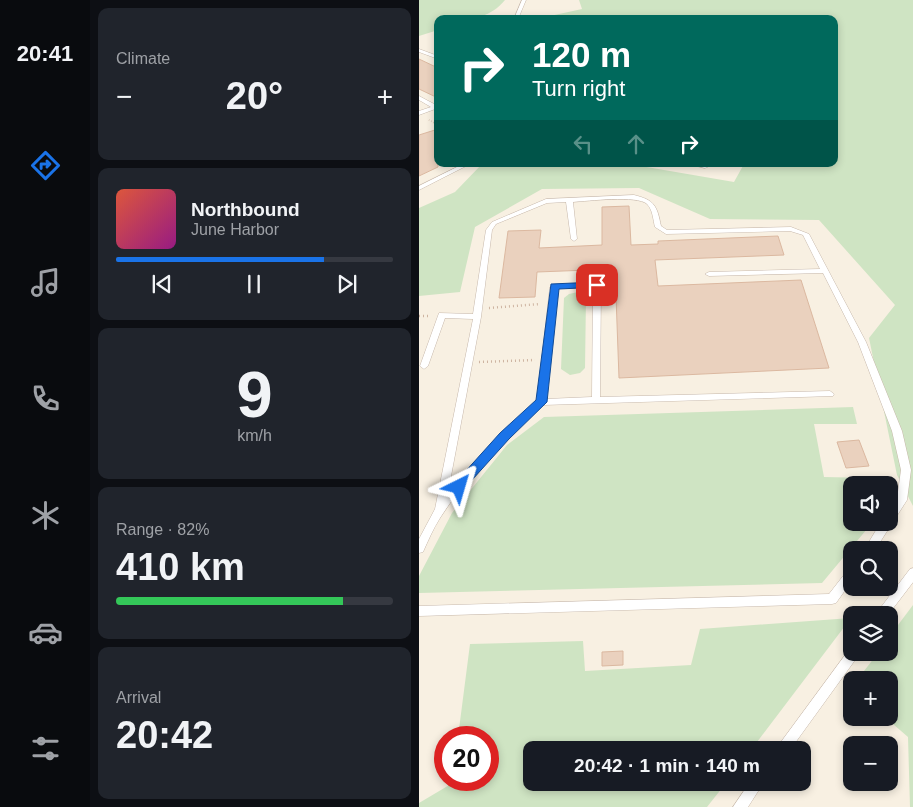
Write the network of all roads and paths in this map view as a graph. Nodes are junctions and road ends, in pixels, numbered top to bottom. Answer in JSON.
{"nodes":[{"id":1,"x":524,"y":0,"type":"edge"},
{"id":2,"x":518,"y":15,"type":"edge"},
{"id":3,"x":419,"y":50,"type":"edge"},
{"id":4,"x":434,"y":56,"type":"edge"},
{"id":5,"x":419,"y":98,"type":"edge"},
{"id":6,"x":434,"y":105,"type":"edge"},
{"id":7,"x":434,"y":107,"type":"edge"},
{"id":8,"x":419,"y":113,"type":"edge"},
{"id":9,"x":461,"y":167,"type":"edge"},
{"id":10,"x":419,"y":188,"type":"edge"},
{"id":11,"x":569,"y":199,"type":"junction"},
{"id":12,"x":574,"y":239,"type":"dead end"},
{"id":13,"x":825,"y":270,"type":"junction"},
{"id":14,"x":709,"y":274,"type":"dead end"},
{"id":15,"x":553,"y":304,"type":"junction"},
{"id":16,"x":501,"y":307,"type":"dead end"},
{"id":17,"x":477,"y":317,"type":"junction"},
{"id":18,"x":546,"y":359,"type":"junction"},
{"id":19,"x":469,"y":362,"type":"junction"},
{"id":20,"x":424,"y":366,"type":"dead end"},
{"id":21,"x":830,"y":394,"type":"dead end"},
{"id":22,"x":596,"y":401,"type":"junction"},
{"id":23,"x":541,"y":402,"type":"junction"},
{"id":24,"x":898,"y":506,"type":"edge"},
{"id":25,"x":440,"y":510,"type":"junction"},
{"id":26,"x":419,"y":549,"type":"edge"},
{"id":27,"x":913,"y":572,"type":"edge"},
{"id":28,"x":843,"y":585,"type":"edge"},
{"id":29,"x":888,"y":606,"type":"edge"},
{"id":30,"x":419,"y":611,"type":"edge"},
{"id":31,"x":847,"y":661,"type":"edge"},
{"id":32,"x":789,"y":741,"type":"edge"},
{"id":33,"x":752,"y":791,"type":"edge"},
{"id":34,"x":740,"y":807,"type":"edge"}],
"edges":[{"from":1,"to":2,"type":"lane"},
{"from":3,"to":4,"type":"lane"},
{"from":5,"to":6,"type":"lane"},
{"from":7,"to":8,"type":"lane"},
{"from":9,"to":10,"type":"lane"},
{"from":11,"to":12,"type":"lane"},
{"from":11,"to":13,"type":"lane"},
{"from":11,"to":17,"type":"lane"},
{"from":13,"to":14,"type":"lane"},
{"from":13,"to":24,"type":"lane"},
{"from":15,"to":16,"type":"path"},
{"from":15,"to":18,"type":"lane"},
{"from":15,"to":22,"type":"lane"},
{"from":17,"to":19,"type":"lane"},
{"from":17,"to":20,"type":"lane"},
{"from":18,"to":19,"type":"path"},
{"from":18,"to":23,"type":"lane"},
{"from":19,"to":25,"type":"lane"},
{"from":21,"to":22,"type":"lane"},
{"from":22,"to":23,"type":"lane"},
{"from":23,"to":25,"type":"lane"},
{"from":25,"to":26,"type":"lane"},
{"from":27,"to":29,"type":"lane"},
{"from":28,"to":30,"type":"lane"},
{"from":31,"to":32,"type":"lane"},
{"from":33,"to":34,"type":"lane"}]}
